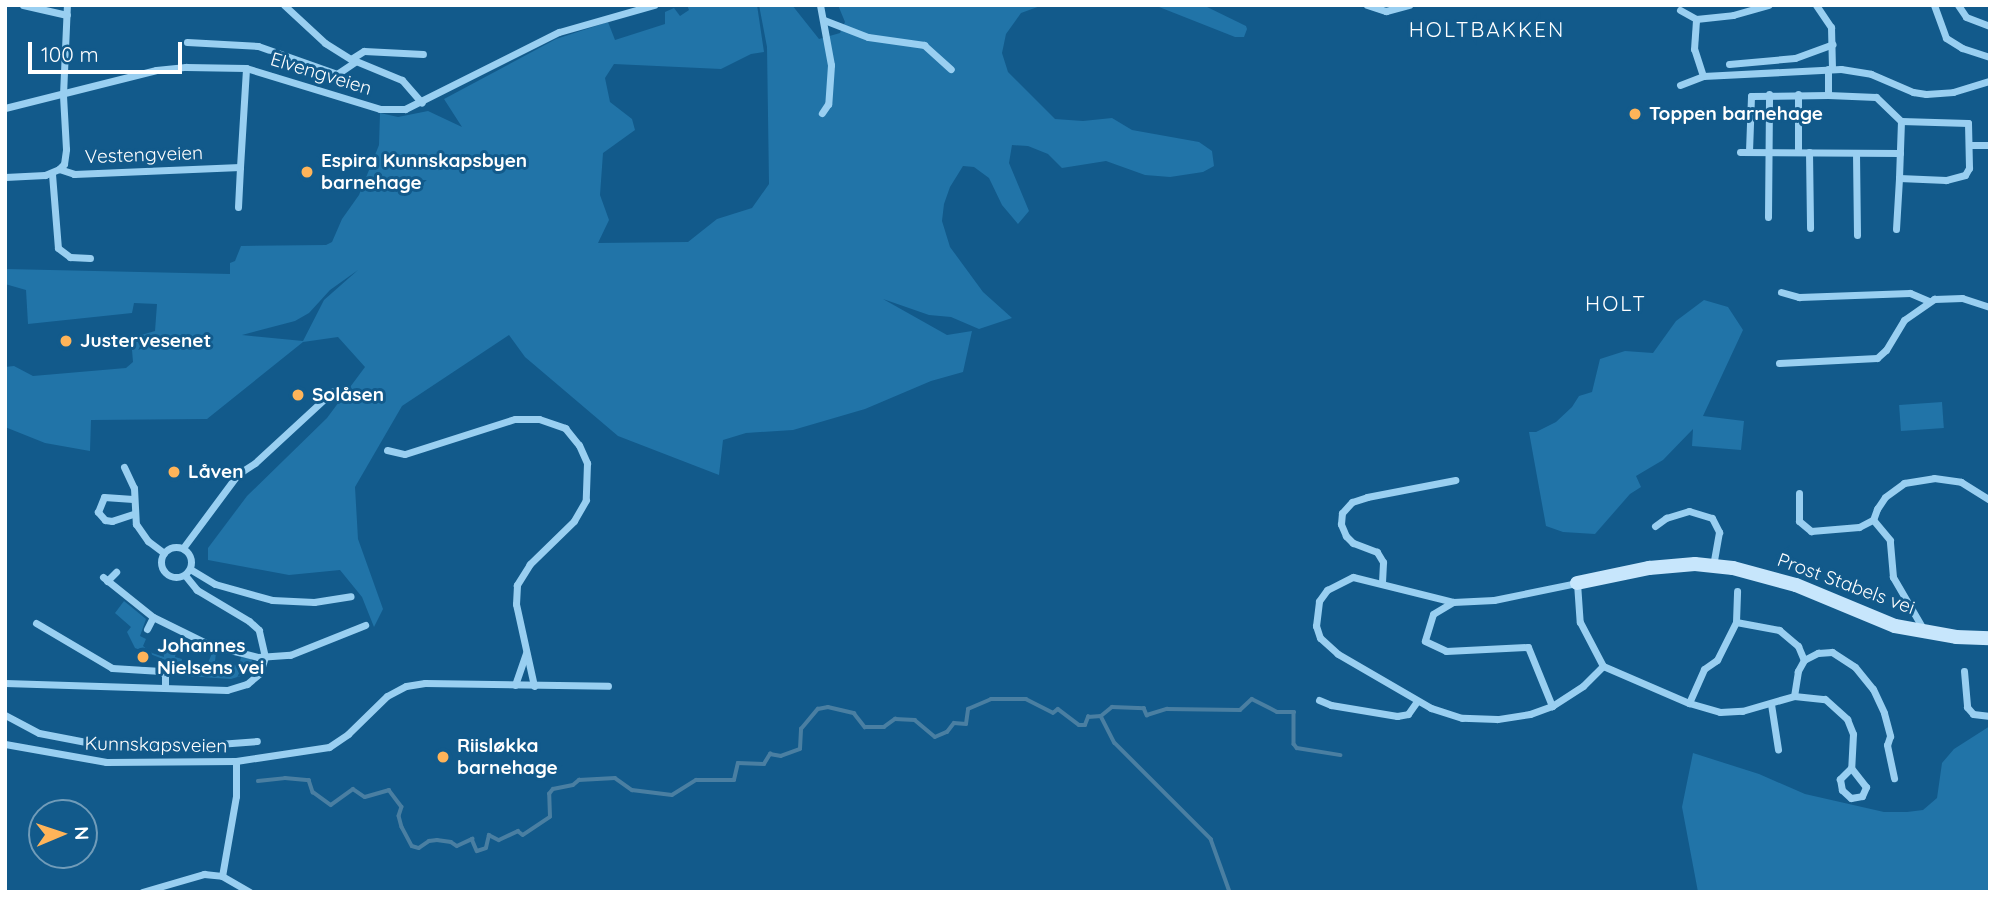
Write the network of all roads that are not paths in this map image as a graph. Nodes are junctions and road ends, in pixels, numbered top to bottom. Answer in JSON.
{"nodes":[{"id":1,"x":23,"y":5,"type":"edge"},
{"id":2,"x":67,"y":5,"type":"edge"},
{"id":3,"x":284,"y":5,"type":"edge"},
{"id":4,"x":654,"y":5,"type":"edge"},
{"id":5,"x":820,"y":5,"type":"edge"},
{"id":6,"x":1367,"y":5,"type":"edge"},
{"id":7,"x":1409,"y":5,"type":"edge"},
{"id":8,"x":1769,"y":5,"type":"edge"},
{"id":9,"x":1816,"y":5,"type":"edge"},
{"id":10,"x":1934,"y":5,"type":"edge"},
{"id":11,"x":1958,"y":5,"type":"edge"},
{"id":12,"x":1680,"y":10,"type":"dead end"},
{"id":13,"x":67,"y":15,"type":"junction"},
{"id":14,"x":1696,"y":19,"type":"junction"},
{"id":15,"x":824,"y":20,"type":"junction"},
{"id":16,"x":1990,"y":26,"type":"edge"},
{"id":17,"x":187,"y":41,"type":"dead end"},
{"id":18,"x":1833,"y":44,"type":"junction"},
{"id":19,"x":424,"y":54,"type":"dead end"},
{"id":20,"x":1990,"y":57,"type":"edge"},
{"id":21,"x":353,"y":60,"type":"junction"},
{"id":22,"x":1729,"y":64,"type":"dead end"},
{"id":23,"x":246,"y":68,"type":"junction"},
{"id":24,"x":951,"y":69,"type":"dead end"},
{"id":25,"x":1830,"y":69,"type":"junction"},
{"id":26,"x":1703,"y":76,"type":"junction"},
{"id":27,"x":1990,"y":81,"type":"edge"},
{"id":28,"x":1680,"y":85,"type":"dead end"},
{"id":29,"x":1769,"y":94,"type":"junction"},
{"id":30,"x":1798,"y":94,"type":"junction"},
{"id":31,"x":63,"y":95,"type":"junction"},
{"id":32,"x":1828,"y":95,"type":"junction"},
{"id":33,"x":422,"y":103,"type":"junction"},
{"id":34,"x":5,"y":108,"type":"edge"},
{"id":35,"x":822,"y":113,"type":"dead end"},
{"id":36,"x":1901,"y":121,"type":"junction"},
{"id":37,"x":1970,"y":145,"type":"junction"},
{"id":38,"x":1990,"y":145,"type":"edge"},
{"id":39,"x":1749,"y":151,"type":"junction"},
{"id":40,"x":1740,"y":152,"type":"dead end"},
{"id":41,"x":1768,"y":152,"type":"junction"},
{"id":42,"x":1798,"y":152,"type":"junction"},
{"id":43,"x":1809,"y":152,"type":"junction"},
{"id":44,"x":1856,"y":153,"type":"junction"},
{"id":45,"x":1900,"y":153,"type":"junction"},
{"id":46,"x":240,"y":167,"type":"junction"},
{"id":47,"x":55,"y":171,"type":"junction"},
{"id":48,"x":5,"y":177,"type":"edge"},
{"id":49,"x":1899,"y":178,"type":"junction"},
{"id":50,"x":237,"y":206,"type":"dead end"},
{"id":51,"x":1768,"y":217,"type":"dead end"},
{"id":52,"x":1810,"y":228,"type":"dead end"},
{"id":53,"x":1896,"y":229,"type":"dead end"},
{"id":54,"x":1857,"y":235,"type":"dead end"},
{"id":55,"x":90,"y":258,"type":"dead end"},
{"id":56,"x":1781,"y":292,"type":"dead end"},
{"id":57,"x":1929,"y":301,"type":"junction"},
{"id":58,"x":1990,"y":307,"type":"edge"},
{"id":59,"x":1779,"y":363,"type":"dead end"},
{"id":60,"x":332,"y":391,"type":"dead end"},
{"id":61,"x":387,"y":450,"type":"dead end"},
{"id":62,"x":124,"y":467,"type":"dead end"},
{"id":63,"x":1455,"y":480,"type":"dead end"},
{"id":64,"x":1799,"y":493,"type":"dead end"},
{"id":65,"x":133,"y":499,"type":"junction"},
{"id":66,"x":1990,"y":500,"type":"edge"},
{"id":67,"x":133,"y":514,"type":"junction"},
{"id":68,"x":1873,"y":520,"type":"junction"},
{"id":69,"x":1655,"y":526,"type":"dead end"},
{"id":70,"x":183,"y":548,"type":"junction"},
{"id":71,"x":164,"y":552,"type":"junction"},
{"id":72,"x":1713,"y":566,"type":"junction"},
{"id":73,"x":116,"y":572,"type":"dead end"},
{"id":74,"x":187,"y":572,"type":"junction"},
{"id":75,"x":1382,"y":582,"type":"junction"},
{"id":76,"x":1577,"y":583,"type":"junction"},
{"id":77,"x":1737,"y":591,"type":"dead end"},
{"id":78,"x":351,"y":596,"type":"dead end"},
{"id":79,"x":1453,"y":602,"type":"junction"},
{"id":80,"x":153,"y":617,"type":"junction"},
{"id":81,"x":1736,"y":622,"type":"junction"},
{"id":82,"x":36,"y":624,"type":"dead end"},
{"id":83,"x":365,"y":625,"type":"dead end"},
{"id":84,"x":147,"y":629,"type":"dead end"},
{"id":85,"x":1925,"y":632,"type":"junction"},
{"id":86,"x":1990,"y":638,"type":"edge"},
{"id":87,"x":526,"y":652,"type":"junction"},
{"id":88,"x":265,"y":657,"type":"junction"},
{"id":89,"x":1804,"y":660,"type":"junction"},
{"id":90,"x":1603,"y":666,"type":"junction"},
{"id":91,"x":1964,"y":671,"type":"dead end"},
{"id":92,"x":5,"y":683,"type":"edge"},
{"id":93,"x":515,"y":685,"type":"junction"},
{"id":94,"x":534,"y":686,"type":"junction"},
{"id":95,"x":608,"y":686,"type":"dead end"},
{"id":96,"x":165,"y":688,"type":"junction"},
{"id":97,"x":1794,"y":696,"type":"junction"},
{"id":98,"x":1319,"y":700,"type":"dead end"},
{"id":99,"x":1416,"y":701,"type":"junction"},
{"id":100,"x":1689,"y":703,"type":"junction"},
{"id":101,"x":1771,"y":704,"type":"junction"},
{"id":102,"x":1552,"y":706,"type":"junction"},
{"id":103,"x":5,"y":715,"type":"edge"},
{"id":104,"x":1990,"y":716,"type":"edge"},
{"id":105,"x":257,"y":741,"type":"dead end"},
{"id":106,"x":5,"y":744,"type":"edge"},
{"id":107,"x":1778,"y":749,"type":"dead end"},
{"id":108,"x":236,"y":761,"type":"junction"},
{"id":109,"x":1851,"y":768,"type":"dead end"},
{"id":110,"x":1894,"y":778,"type":"dead end"},
{"id":111,"x":222,"y":876,"type":"junction"},
{"id":112,"x":142,"y":892,"type":"edge"},
{"id":113,"x":250,"y":892,"type":"edge"}],
"edges":[{"from":1,"to":13,"type":"street"},
{"from":2,"to":13,"type":"street"},
{"from":3,"to":21,"type":"street","name":"Elvengveien"},
{"from":4,"to":33,"type":"street","name":"Elvengveien"},
{"from":5,"to":15,"type":"street"},
{"from":6,"to":7,"type":"street"},
{"from":8,"to":14,"type":"street"},
{"from":9,"to":18,"type":"street"},
{"from":10,"to":20,"type":"street"},
{"from":11,"to":16,"type":"street"},
{"from":12,"to":14,"type":"street"},
{"from":13,"to":31,"type":"street"},
{"from":14,"to":26,"type":"street"},
{"from":15,"to":24,"type":"street"},
{"from":15,"to":35,"type":"street"},
{"from":17,"to":21,"type":"street","name":"Elvengveien"},
{"from":18,"to":22,"type":"street"},
{"from":18,"to":25,"type":"street"},
{"from":19,"to":21,"type":"street","name":"Elvengveien"},
{"from":21,"to":33,"type":"street","name":"Elvengveien"},
{"from":23,"to":31,"type":"street","name":"Elvengveien"},
{"from":23,"to":33,"type":"street","name":"Elvengveien"},
{"from":23,"to":46,"type":"street"},
{"from":25,"to":26,"type":"street"},
{"from":25,"to":27,"type":"street"},
{"from":25,"to":32,"type":"street"},
{"from":26,"to":28,"type":"street"},
{"from":29,"to":30,"type":"street"},
{"from":29,"to":39,"type":"street"},
{"from":29,"to":41,"type":"street"},
{"from":30,"to":32,"type":"street"},
{"from":30,"to":42,"type":"street"},
{"from":31,"to":34,"type":"street","name":"Elvengveien"},
{"from":31,"to":47,"type":"street"},
{"from":32,"to":36,"type":"street"},
{"from":36,"to":37,"type":"street"},
{"from":36,"to":45,"type":"street"},
{"from":37,"to":38,"type":"street"},
{"from":37,"to":49,"type":"street"},
{"from":39,"to":40,"type":"street"},
{"from":39,"to":41,"type":"street"},
{"from":41,"to":42,"type":"street"},
{"from":41,"to":51,"type":"street"},
{"from":42,"to":43,"type":"street"},
{"from":43,"to":44,"type":"street"},
{"from":43,"to":52,"type":"street"},
{"from":44,"to":45,"type":"street"},
{"from":44,"to":54,"type":"street"},
{"from":45,"to":49,"type":"street"},
{"from":46,"to":47,"type":"street","name":"Vestengveien"},
{"from":46,"to":50,"type":"street"},
{"from":47,"to":48,"type":"street","name":"Vestengveien"},
{"from":47,"to":55,"type":"street"},
{"from":49,"to":53,"type":"street"},
{"from":56,"to":57,"type":"street"},
{"from":57,"to":58,"type":"street"},
{"from":57,"to":59,"type":"street"},
{"from":60,"to":70,"type":"street"},
{"from":61,"to":87,"type":"street"},
{"from":62,"to":65,"type":"street"},
{"from":63,"to":75,"type":"street"},
{"from":64,"to":68,"type":"street","name":"Prost Stabels vei"},
{"from":65,"to":67,"type":"street"},
{"from":65,"to":67,"type":"street"},
{"from":66,"to":68,"type":"street"},
{"from":67,"to":71,"type":"street"},
{"from":68,"to":85,"type":"street","name":"Prost Stabels vei"},
{"from":69,"to":72,"type":"street"},
{"from":70,"to":71,"type":"street"},
{"from":70,"to":74,"type":"street"},
{"from":71,"to":74,"type":"street"},
{"from":72,"to":76,"type":"street","name":"Prost Stabels vei"},
{"from":72,"to":85,"type":"street","name":"Prost Stabels vei"},
{"from":73,"to":80,"type":"street"},
{"from":74,"to":78,"type":"street"},
{"from":74,"to":88,"type":"street"},
{"from":75,"to":79,"type":"street","name":"Prost Stabels vei"},
{"from":75,"to":99,"type":"street","name":"Prost Stabels vei"},
{"from":76,"to":79,"type":"street","name":"Prost Stabels vei"},
{"from":76,"to":90,"type":"street"},
{"from":77,"to":81,"type":"street"},
{"from":79,"to":102,"type":"street"},
{"from":80,"to":84,"type":"street"},
{"from":80,"to":88,"type":"street"},
{"from":81,"to":89,"type":"street"},
{"from":81,"to":100,"type":"street"},
{"from":82,"to":96,"type":"street"},
{"from":83,"to":88,"type":"street"},
{"from":85,"to":86,"type":"street","name":"Prost Stabels vei"},
{"from":87,"to":93,"type":"street"},
{"from":87,"to":94,"type":"street"},
{"from":88,"to":96,"type":"street"},
{"from":89,"to":97,"type":"street"},
{"from":89,"to":110,"type":"street"},
{"from":90,"to":100,"type":"street"},
{"from":90,"to":102,"type":"street","name":"Prost Stabels vei"},
{"from":91,"to":104,"type":"street"},
{"from":92,"to":96,"type":"street"},
{"from":93,"to":94,"type":"street"},
{"from":93,"to":108,"type":"street"},
{"from":94,"to":95,"type":"street"},
{"from":97,"to":101,"type":"street"},
{"from":97,"to":109,"type":"street"},
{"from":98,"to":99,"type":"street"},
{"from":99,"to":102,"type":"street","name":"Prost Stabels vei"},
{"from":100,"to":101,"type":"street"},
{"from":101,"to":107,"type":"street"},
{"from":103,"to":105,"type":"street"},
{"from":106,"to":108,"type":"street","name":"Kunnskapsveien"},
{"from":108,"to":111,"type":"street","name":"Kunnskapsveien"},
{"from":111,"to":112,"type":"street"},
{"from":111,"to":113,"type":"street"}]}
